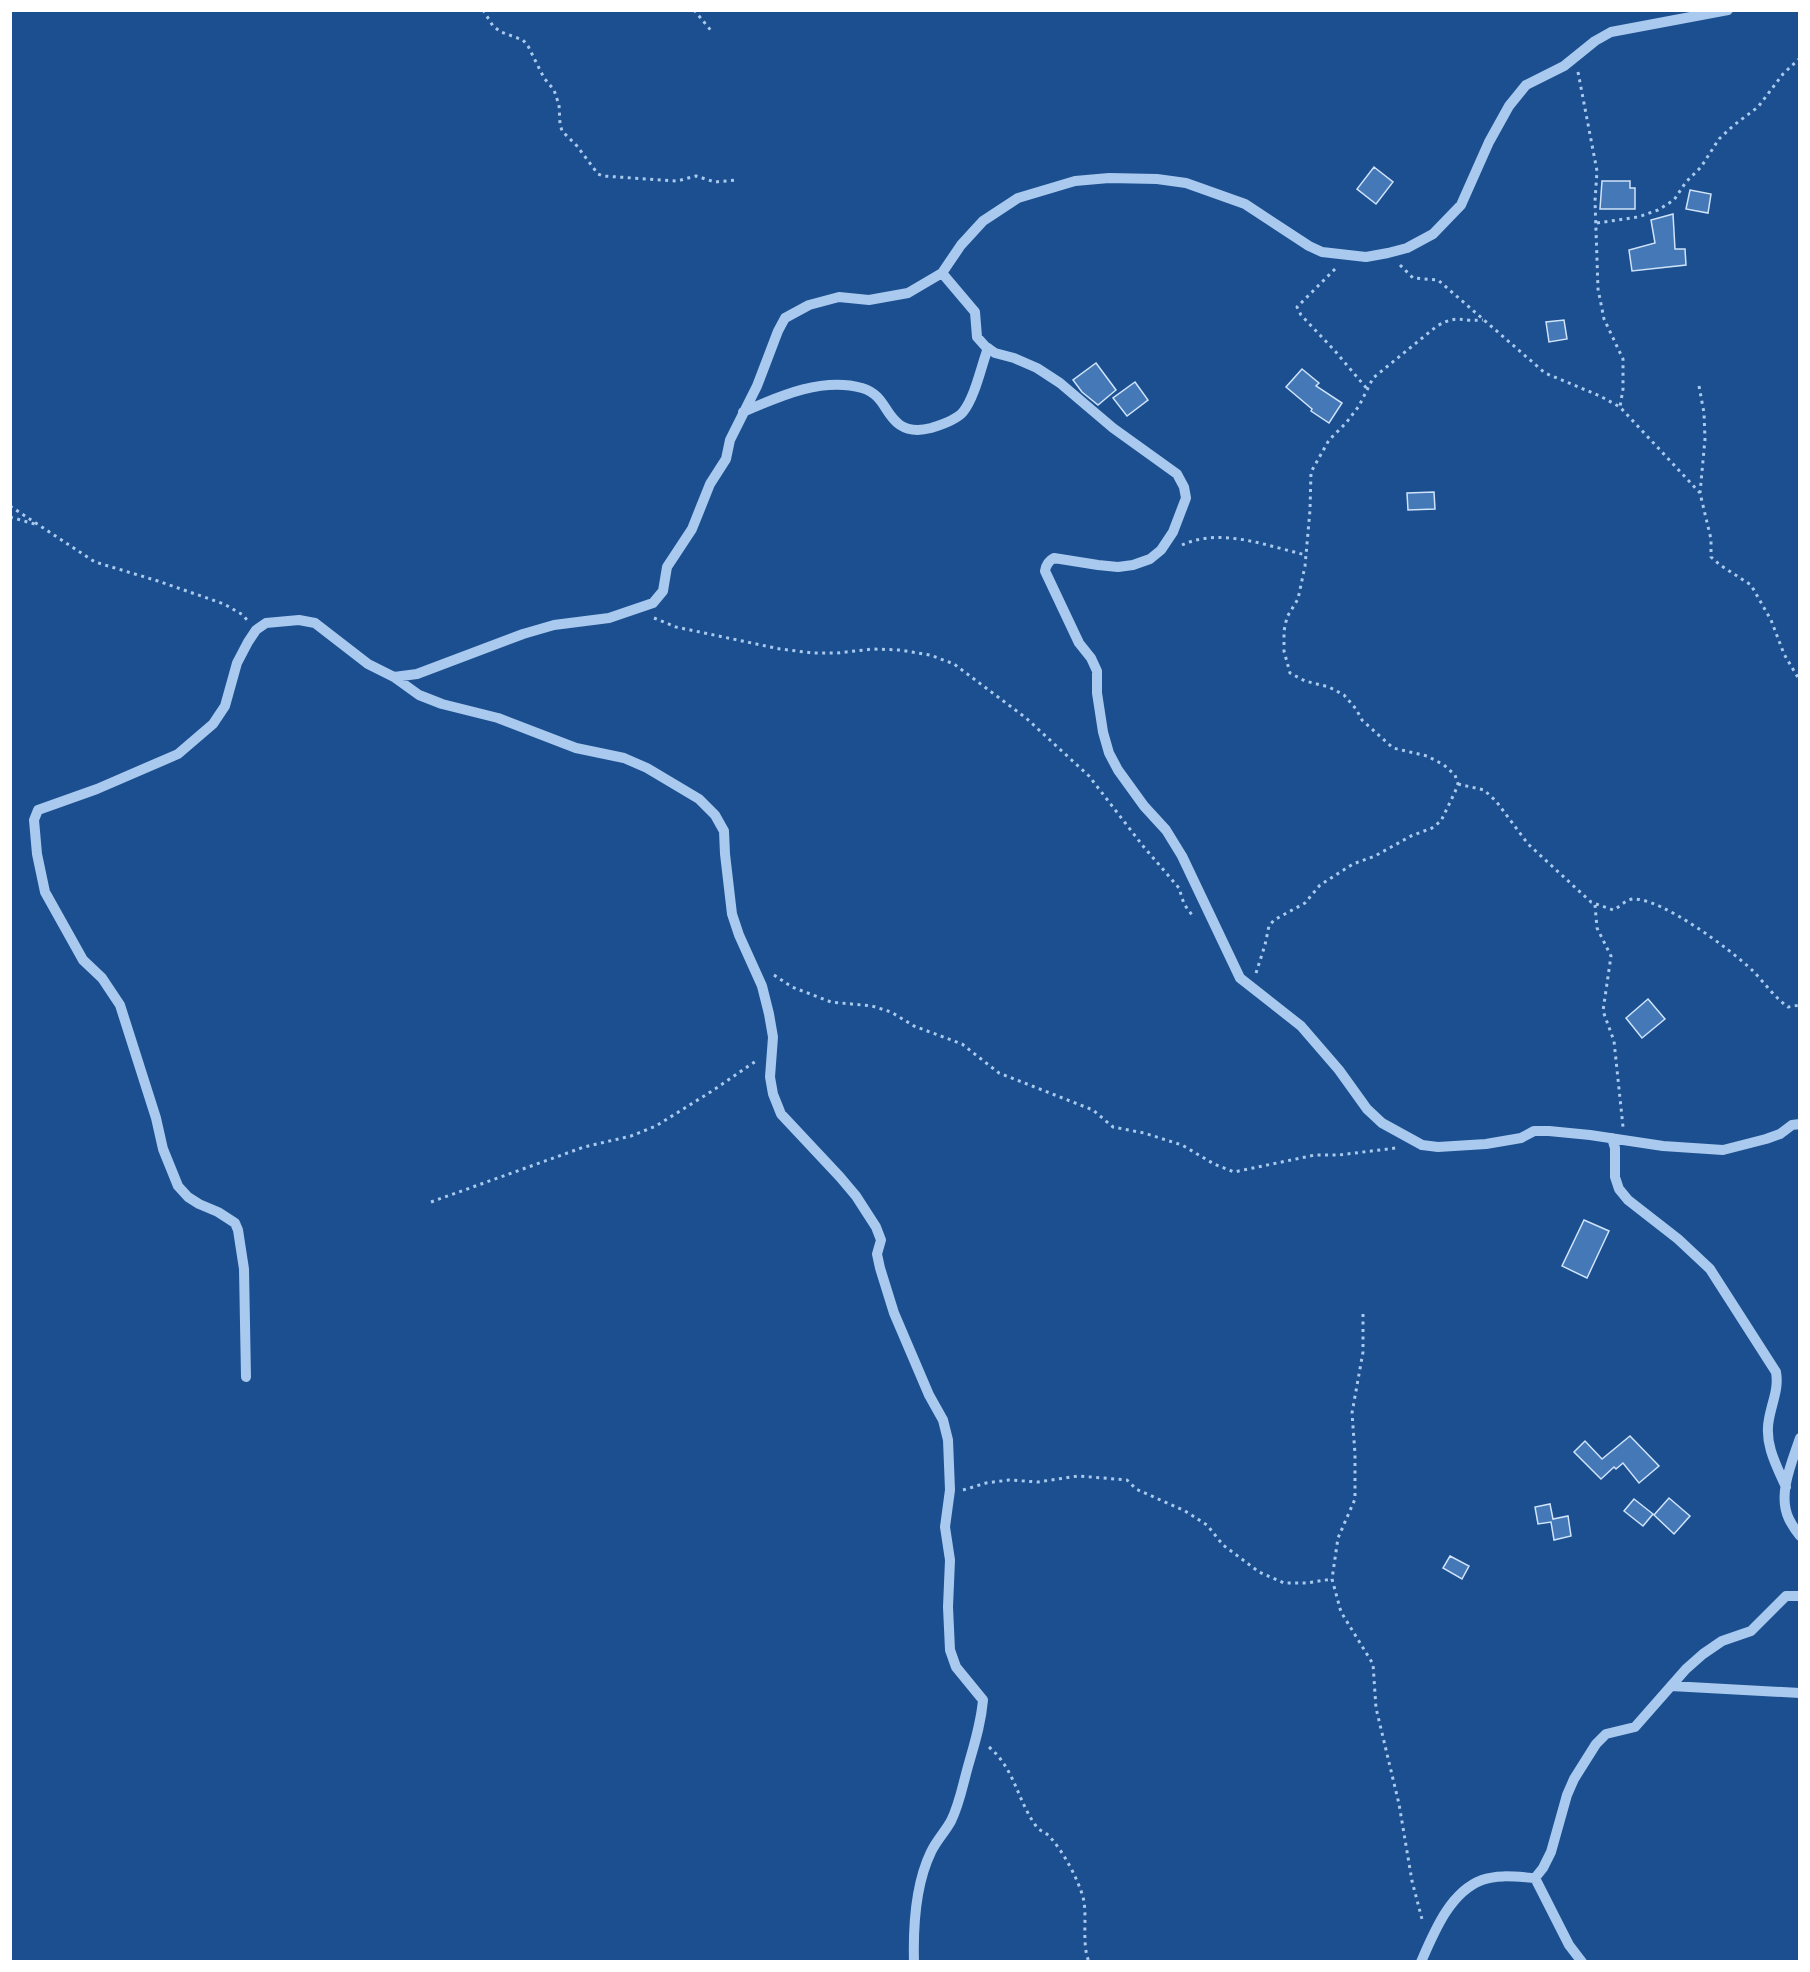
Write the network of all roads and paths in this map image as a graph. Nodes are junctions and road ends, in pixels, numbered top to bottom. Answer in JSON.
{"nodes":[{"id":1,"x":483,"y":10,"type":"edge"},
{"id":2,"x":694,"y":10,"type":"edge"},
{"id":3,"x":1728,"y":10,"type":"edge"},
{"id":4,"x":714,"y":33,"type":"dead end"},
{"id":5,"x":1577,"y":56,"type":"junction"},
{"id":6,"x":1800,"y":58,"type":"edge"},
{"id":7,"x":736,"y":180,"type":"dead end"},
{"id":8,"x":1597,"y":223,"type":"junction"},
{"id":9,"x":1389,"y":253,"type":"junction"},
{"id":10,"x":1347,"y":256,"type":"junction"},
{"id":11,"x":942,"y":273,"type":"junction"},
{"id":12,"x":1483,"y":320,"type":"junction"},
{"id":13,"x":988,"y":348,"type":"junction"},
{"id":14,"x":1699,"y":386,"type":"dead end"},
{"id":15,"x":1368,"y":390,"type":"junction"},
{"id":16,"x":1620,"y":407,"type":"junction"},
{"id":17,"x":744,"y":412,"type":"junction"},
{"id":18,"x":1700,"y":493,"type":"junction"},
{"id":19,"x":10,"y":506,"type":"edge"},
{"id":20,"x":10,"y":517,"type":"edge"},
{"id":21,"x":43,"y":526,"type":"junction"},
{"id":22,"x":1173,"y":549,"type":"dead end"},
{"id":23,"x":1306,"y":555,"type":"junction"},
{"id":24,"x":633,"y":610,"type":"junction"},
{"id":25,"x":256,"y":630,"type":"junction"},
{"id":26,"x":394,"y":677,"type":"junction"},
{"id":27,"x":1800,"y":681,"type":"edge"},
{"id":28,"x":1458,"y":784,"type":"junction"},
{"id":29,"x":1595,"y":905,"type":"junction"},
{"id":30,"x":1195,"y":918,"type":"dead end"},
{"id":31,"x":753,"y":963,"type":"junction"},
{"id":32,"x":1250,"y":985,"type":"junction"},
{"id":33,"x":1800,"y":1005,"type":"edge"},
{"id":34,"x":772,"y":1054,"type":"junction"},
{"id":35,"x":1797,"y":1122,"type":"edge"},
{"id":36,"x":1612,"y":1138,"type":"junction"},
{"id":37,"x":1626,"y":1140,"type":"junction"},
{"id":38,"x":1422,"y":1144,"type":"junction"},
{"id":39,"x":431,"y":1202,"type":"dead end"},
{"id":40,"x":1363,"y":1314,"type":"dead end"},
{"id":41,"x":246,"y":1377,"type":"dead end"},
{"id":42,"x":1800,"y":1438,"type":"edge"},
{"id":43,"x":1786,"y":1486,"type":"junction"},
{"id":44,"x":949,"y":1503,"type":"junction"},
{"id":45,"x":1800,"y":1536,"type":"edge"},
{"id":46,"x":1332,"y":1579,"type":"junction"},
{"id":47,"x":1800,"y":1596,"type":"edge"},
{"id":48,"x":1671,"y":1686,"type":"junction"},
{"id":49,"x":1800,"y":1693,"type":"edge"},
{"id":50,"x":977,"y":1739,"type":"junction"},
{"id":51,"x":1534,"y":1878,"type":"junction"},
{"id":52,"x":1428,"y":1945,"type":"junction"},
{"id":53,"x":914,"y":1962,"type":"edge"},
{"id":54,"x":1089,"y":1962,"type":"edge"},
{"id":55,"x":1421,"y":1962,"type":"edge"},
{"id":56,"x":1582,"y":1962,"type":"edge"}],
"edges":[{"from":1,"to":7,"type":"path"},
{"from":2,"to":4,"type":"path"},
{"from":3,"to":5,"type":"street"},
{"from":5,"to":8,"type":"path"},
{"from":5,"to":9,"type":"street"},
{"from":6,"to":8,"type":"path"},
{"from":8,"to":16,"type":"path"},
{"from":9,"to":10,"type":"street"},
{"from":9,"to":12,"type":"path"},
{"from":10,"to":11,"type":"street"},
{"from":10,"to":15,"type":"path"},
{"from":11,"to":13,"type":"street"},
{"from":11,"to":17,"type":"street"},
{"from":12,"to":15,"type":"path"},
{"from":12,"to":16,"type":"path"},
{"from":13,"to":17,"type":"street"},
{"from":13,"to":32,"type":"street"},
{"from":14,"to":18,"type":"path"},
{"from":15,"to":23,"type":"path"},
{"from":16,"to":18,"type":"path"},
{"from":17,"to":24,"type":"street"},
{"from":18,"to":27,"type":"path"},
{"from":19,"to":21,"type":"path"},
{"from":20,"to":21,"type":"path"},
{"from":21,"to":25,"type":"path"},
{"from":22,"to":23,"type":"path"},
{"from":23,"to":28,"type":"path"},
{"from":24,"to":26,"type":"street"},
{"from":24,"to":30,"type":"path"},
{"from":25,"to":26,"type":"street"},
{"from":25,"to":41,"type":"street"},
{"from":26,"to":31,"type":"street"},
{"from":28,"to":29,"type":"path"},
{"from":28,"to":32,"type":"path"},
{"from":29,"to":33,"type":"path"},
{"from":29,"to":37,"type":"path"},
{"from":31,"to":34,"type":"street"},
{"from":31,"to":38,"type":"path"},
{"from":32,"to":38,"type":"street"},
{"from":34,"to":39,"type":"path"},
{"from":34,"to":44,"type":"street"},
{"from":35,"to":37,"type":"street"},
{"from":36,"to":37,"type":"street"},
{"from":36,"to":38,"type":"street"},
{"from":36,"to":43,"type":"street"},
{"from":40,"to":46,"type":"path"},
{"from":42,"to":43,"type":"street"},
{"from":43,"to":45,"type":"street"},
{"from":44,"to":46,"type":"path"},
{"from":44,"to":50,"type":"street"},
{"from":46,"to":52,"type":"path"},
{"from":47,"to":48,"type":"street"},
{"from":48,"to":49,"type":"street"},
{"from":48,"to":51,"type":"street"},
{"from":50,"to":53,"type":"street"},
{"from":50,"to":54,"type":"path"},
{"from":51,"to":52,"type":"street"},
{"from":51,"to":56,"type":"street"},
{"from":52,"to":55,"type":"street"}]}
